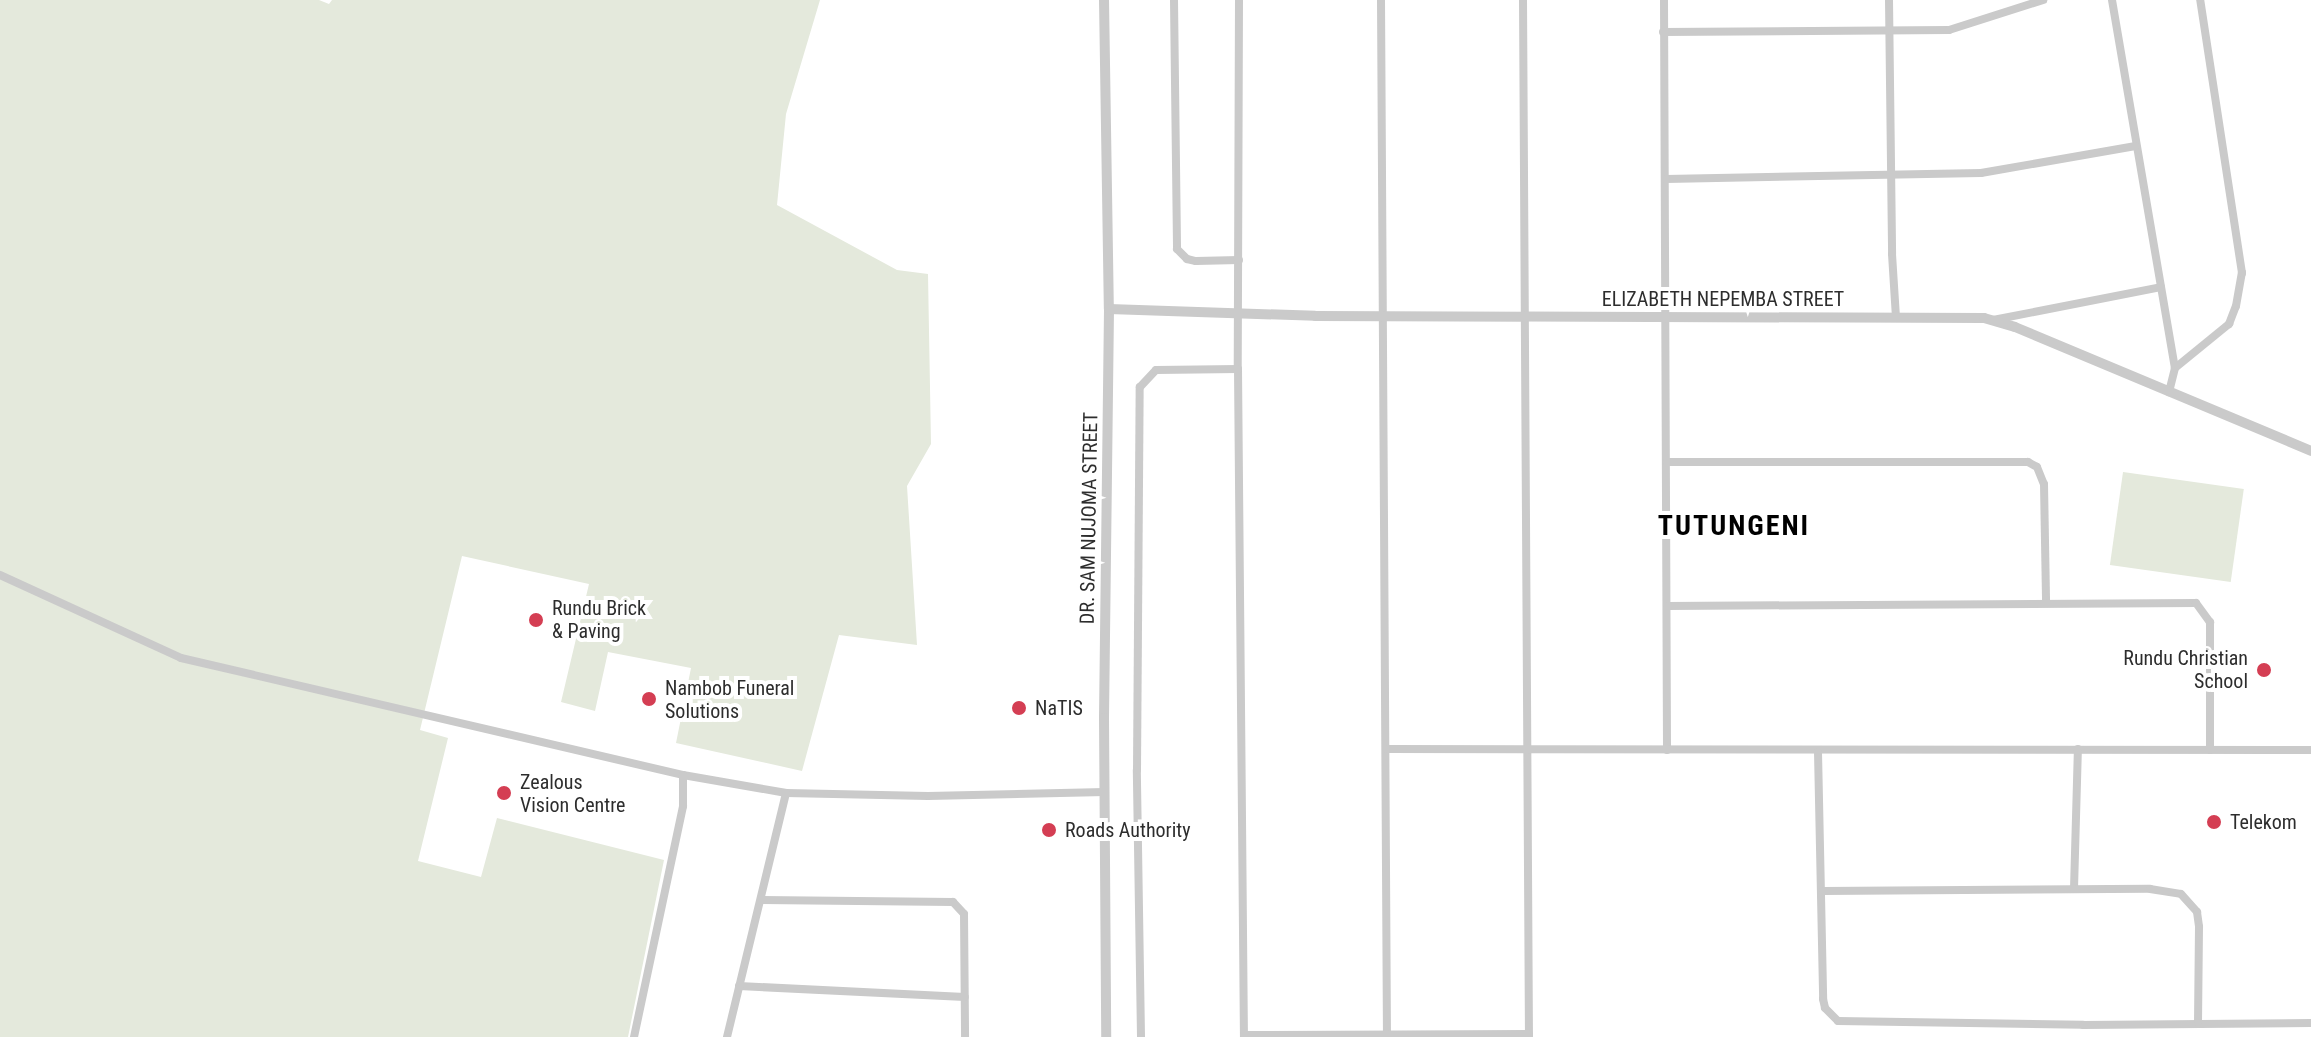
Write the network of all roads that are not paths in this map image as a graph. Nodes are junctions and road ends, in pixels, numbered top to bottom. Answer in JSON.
{"nodes":[{"id":1,"x":1104,"y":0,"type":"edge"},
{"id":2,"x":1174,"y":0,"type":"edge"},
{"id":3,"x":1239,"y":0,"type":"edge"},
{"id":4,"x":1381,"y":0,"type":"edge"},
{"id":5,"x":1523,"y":0,"type":"edge"},
{"id":6,"x":1664,"y":0,"type":"edge"},
{"id":7,"x":1889,"y":0,"type":"edge"},
{"id":8,"x":2043,"y":0,"type":"edge"},
{"id":9,"x":2112,"y":0,"type":"edge"},
{"id":10,"x":2200,"y":0,"type":"edge"},
{"id":11,"x":1889,"y":31,"type":"junction"},
{"id":12,"x":1663,"y":32,"type":"junction"},
{"id":13,"x":2136,"y":146,"type":"junction"},
{"id":14,"x":1891,"y":174,"type":"junction"},
{"id":15,"x":1666,"y":179,"type":"junction"},
{"id":16,"x":1239,"y":260,"type":"junction"},
{"id":17,"x":2161,"y":287,"type":"junction"},
{"id":18,"x":1109,"y":309,"type":"junction"},
{"id":19,"x":1238,"y":314,"type":"junction"},
{"id":20,"x":1385,"y":317,"type":"junction"},
{"id":21,"x":1527,"y":317,"type":"junction"},
{"id":22,"x":1667,"y":317,"type":"junction"},
{"id":23,"x":1896,"y":317,"type":"junction"},
{"id":24,"x":1993,"y":320,"type":"junction"},
{"id":25,"x":2175,"y":368,"type":"junction"},
{"id":26,"x":1238,"y":369,"type":"junction"},
{"id":27,"x":2169,"y":392,"type":"junction"},
{"id":28,"x":2299,"y":447,"type":"junction"},
{"id":29,"x":2311,"y":451,"type":"edge"},
{"id":30,"x":2311,"y":458,"type":"edge"},
{"id":31,"x":1667,"y":462,"type":"junction"},
{"id":32,"x":0,"y":575,"type":"edge"},
{"id":33,"x":2046,"y":603,"type":"junction"},
{"id":34,"x":1667,"y":606,"type":"junction"},
{"id":35,"x":1527,"y":748,"type":"junction"},
{"id":36,"x":1387,"y":749,"type":"junction"},
{"id":37,"x":2078,"y":749,"type":"junction"},
{"id":38,"x":1667,"y":750,"type":"junction"},
{"id":39,"x":2210,"y":750,"type":"junction"},
{"id":40,"x":2311,"y":750,"type":"edge"},
{"id":41,"x":1818,"y":752,"type":"junction"},
{"id":42,"x":683,"y":775,"type":"junction"},
{"id":43,"x":1105,"y":792,"type":"junction"},
{"id":44,"x":786,"y":793,"type":"junction"},
{"id":45,"x":2074,"y":889,"type":"junction"},
{"id":46,"x":1823,"y":891,"type":"junction"},
{"id":47,"x":761,"y":900,"type":"junction"},
{"id":48,"x":739,"y":986,"type":"junction"},
{"id":49,"x":965,"y":997,"type":"junction"},
{"id":50,"x":2198,"y":1022,"type":"junction"},
{"id":51,"x":2311,"y":1023,"type":"edge"},
{"id":52,"x":1244,"y":1036,"type":"edge"},
{"id":53,"x":1387,"y":1036,"type":"edge"},
{"id":54,"x":1529,"y":1036,"type":"edge"},
{"id":55,"x":634,"y":1037,"type":"edge"},
{"id":56,"x":727,"y":1037,"type":"edge"},
{"id":57,"x":965,"y":1037,"type":"edge"},
{"id":58,"x":1106,"y":1037,"type":"edge"},
{"id":59,"x":1141,"y":1037,"type":"edge"}],
"edges":[{"from":1,"to":18,"type":"street","name":"DR. SAM NUJOMA STREET"},
{"from":2,"to":16,"type":"street"},
{"from":3,"to":16,"type":"street"},
{"from":4,"to":20,"type":"street"},
{"from":5,"to":21,"type":"street"},
{"from":6,"to":12,"type":"street"},
{"from":7,"to":11,"type":"street"},
{"from":8,"to":11,"type":"street"},
{"from":9,"to":13,"type":"street"},
{"from":10,"to":25,"type":"street"},
{"from":11,"to":12,"type":"street"},
{"from":11,"to":14,"type":"street"},
{"from":12,"to":15,"type":"street"},
{"from":13,"to":14,"type":"street"},
{"from":13,"to":17,"type":"street"},
{"from":14,"to":15,"type":"street"},
{"from":14,"to":23,"type":"street"},
{"from":15,"to":22,"type":"street"},
{"from":16,"to":19,"type":"street"},
{"from":17,"to":24,"type":"street"},
{"from":17,"to":25,"type":"street"},
{"from":18,"to":19,"type":"street","name":"ELIZABETH NEPEMBA STREET"},
{"from":18,"to":43,"type":"street","name":"DR. SAM NUJOMA STREET"},
{"from":19,"to":20,"type":"street","name":"ELIZABETH NEPEMBA STREET"},
{"from":19,"to":26,"type":"street"},
{"from":20,"to":21,"type":"street","name":"ELIZABETH NEPEMBA STREET"},
{"from":20,"to":36,"type":"street"},
{"from":21,"to":22,"type":"street","name":"ELIZABETH NEPEMBA STREET"},
{"from":21,"to":35,"type":"street"},
{"from":22,"to":23,"type":"street","name":"ELIZABETH NEPEMBA STREET"},
{"from":22,"to":31,"type":"street"},
{"from":23,"to":24,"type":"street","name":"ELIZABETH NEPEMBA STREET"},
{"from":24,"to":27,"type":"street","name":"ELIZABETH NEPEMBA STREET"},
{"from":25,"to":27,"type":"street"},
{"from":26,"to":52,"type":"street"},
{"from":26,"to":59,"type":"street"},
{"from":27,"to":28,"type":"street","name":"ELIZABETH NEPEMBA STREET"},
{"from":28,"to":29,"type":"street","name":"ELIZABETH NEPEMBA STREET"},
{"from":28,"to":30,"type":"street"},
{"from":31,"to":33,"type":"street"},
{"from":31,"to":34,"type":"street"},
{"from":32,"to":42,"type":"street"},
{"from":33,"to":34,"type":"street"},
{"from":33,"to":39,"type":"street"},
{"from":34,"to":38,"type":"street"},
{"from":35,"to":36,"type":"street"},
{"from":35,"to":38,"type":"street"},
{"from":35,"to":54,"type":"street"},
{"from":36,"to":53,"type":"street"},
{"from":37,"to":39,"type":"street"},
{"from":37,"to":41,"type":"street"},
{"from":37,"to":45,"type":"street"},
{"from":38,"to":41,"type":"street"},
{"from":39,"to":40,"type":"street"},
{"from":41,"to":46,"type":"street"},
{"from":42,"to":44,"type":"street"},
{"from":42,"to":55,"type":"street"},
{"from":43,"to":44,"type":"street"},
{"from":43,"to":58,"type":"street","name":"DR. SAM NUJOMA STREET"},
{"from":44,"to":47,"type":"street"},
{"from":45,"to":46,"type":"street"},
{"from":45,"to":50,"type":"street"},
{"from":46,"to":50,"type":"street"},
{"from":47,"to":48,"type":"street"},
{"from":47,"to":49,"type":"street"},
{"from":48,"to":49,"type":"street"},
{"from":48,"to":56,"type":"street"},
{"from":49,"to":57,"type":"street"},
{"from":50,"to":51,"type":"street"},
{"from":52,"to":53,"type":"street"},
{"from":53,"to":54,"type":"street"}]}
